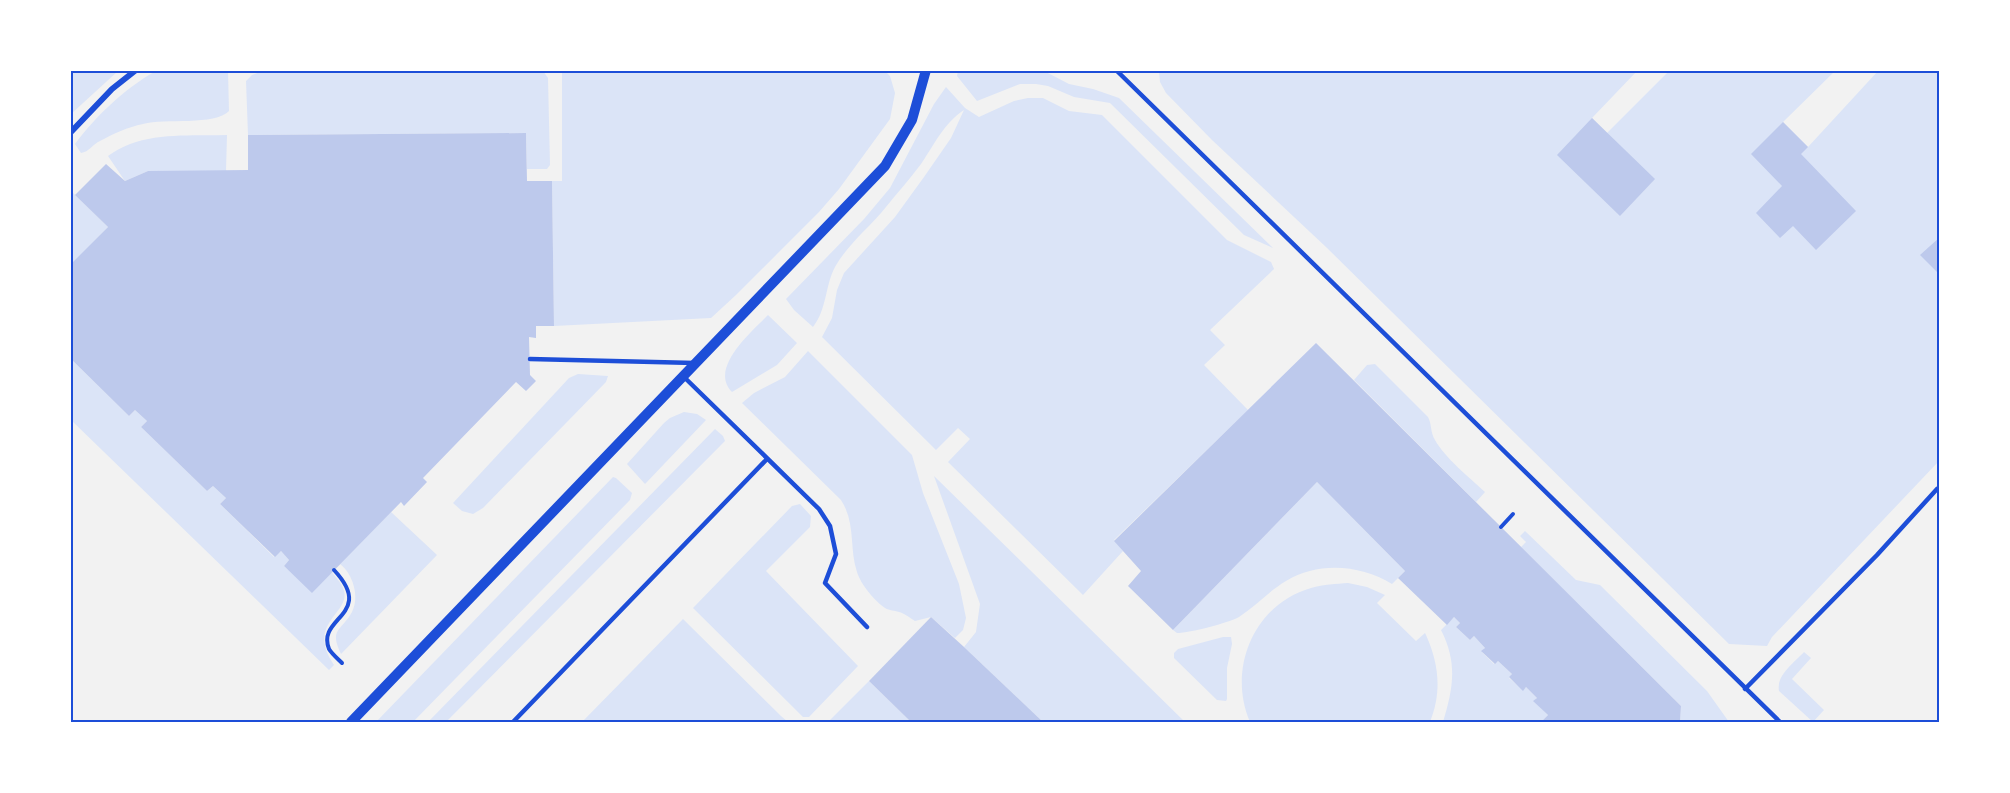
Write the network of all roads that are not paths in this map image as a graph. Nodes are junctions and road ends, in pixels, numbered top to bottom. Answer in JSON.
{"nodes":[{"id":1,"x":136,"y":70,"type":"edge"},
{"id":2,"x":926,"y":70,"type":"edge"},
{"id":3,"x":1116,"y":70,"type":"edge"},
{"id":4,"x":70,"y":133,"type":"edge"},
{"id":5,"x":530,"y":359,"type":"dead end"},
{"id":6,"x":698,"y":363,"type":"junction"},
{"id":7,"x":684,"y":377,"type":"junction"},
{"id":8,"x":767,"y":459,"type":"junction"},
{"id":9,"x":1937,"y":489,"type":"dead end"},
{"id":10,"x":867,"y":627,"type":"dead end"},
{"id":11,"x":1744,"y":688,"type":"junction"},
{"id":12,"x":351,"y":723,"type":"edge"},
{"id":13,"x":513,"y":723,"type":"edge"},
{"id":14,"x":1780,"y":723,"type":"edge"}],
"edges":[{"from":1,"to":4,"type":"street"},
{"from":2,"to":6,"type":"street"},
{"from":3,"to":11,"type":"lane"},
{"from":5,"to":6,"type":"lane"},
{"from":6,"to":7,"type":"street"},
{"from":7,"to":8,"type":"lane"},
{"from":7,"to":12,"type":"street"},
{"from":8,"to":10,"type":"lane"},
{"from":8,"to":13,"type":"lane"},
{"from":9,"to":11,"type":"lane"},
{"from":11,"to":14,"type":"lane"}]}
